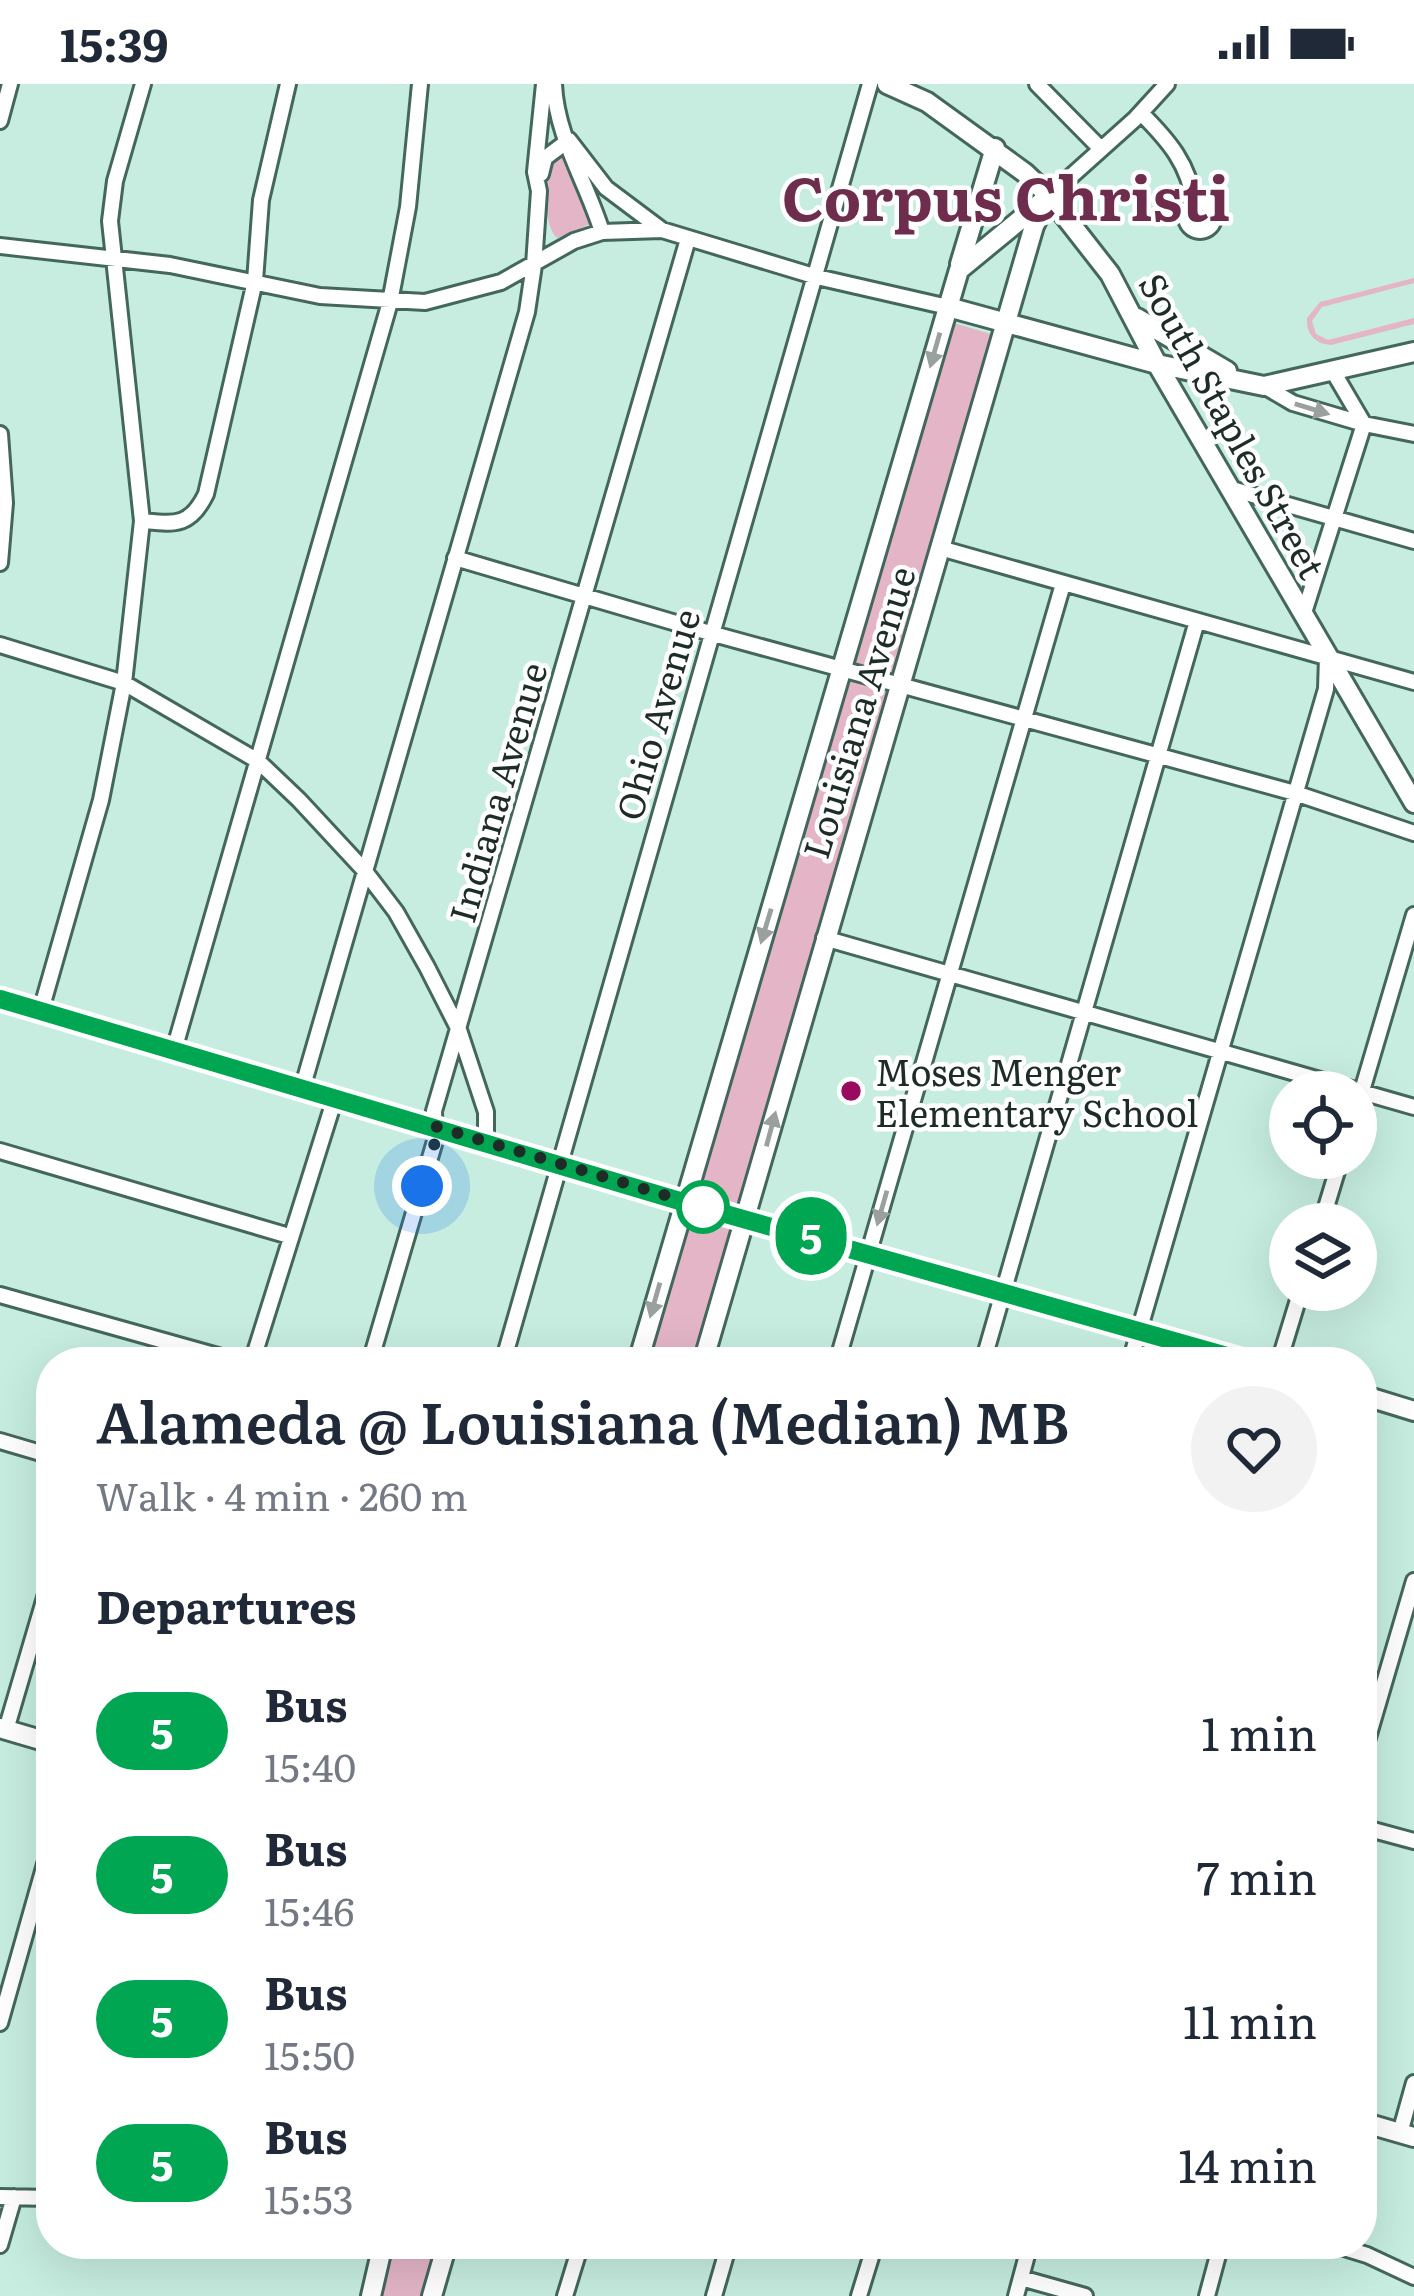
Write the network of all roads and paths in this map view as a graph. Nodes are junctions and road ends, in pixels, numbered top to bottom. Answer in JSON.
{"nodes":[{"id":1,"x":10,"y":84,"type":"edge"},
{"id":2,"x":143,"y":84,"type":"edge"},
{"id":3,"x":288,"y":84,"type":"edge"},
{"id":4,"x":420,"y":84,"type":"edge"},
{"id":5,"x":544,"y":84,"type":"edge"},
{"id":6,"x":554,"y":84,"type":"edge"},
{"id":7,"x":870,"y":84,"type":"edge"},
{"id":8,"x":887,"y":84,"type":"edge"},
{"id":9,"x":1037,"y":84,"type":"edge"},
{"id":10,"x":1167,"y":84,"type":"edge"},
{"id":11,"x":1141,"y":113,"type":"junction"},
{"id":12,"x":0,"y":121,"type":"edge"},
{"id":13,"x":569,"y":140,"type":"junction"},
{"id":14,"x":1099,"y":147,"type":"junction"},
{"id":15,"x":994,"y":148,"type":"junction"},
{"id":16,"x":539,"y":191,"type":"junction"},
{"id":17,"x":1049,"y":196,"type":"junction"},
{"id":18,"x":1194,"y":204,"type":"dead end"},
{"id":19,"x":662,"y":230,"type":"junction"},
{"id":20,"x":602,"y":232,"type":"junction"},
{"id":21,"x":688,"y":239,"type":"junction"},
{"id":22,"x":0,"y":246,"type":"edge"},
{"id":23,"x":112,"y":258,"type":"junction"},
{"id":24,"x":534,"y":266,"type":"junction"},
{"id":25,"x":958,"y":270,"type":"junction"},
{"id":26,"x":817,"y":277,"type":"junction"},
{"id":27,"x":254,"y":281,"type":"junction"},
{"id":28,"x":390,"y":302,"type":"junction"},
{"id":29,"x":948,"y":307,"type":"junction"},
{"id":30,"x":1133,"y":316,"type":"junction"},
{"id":31,"x":1007,"y":324,"type":"junction"},
{"id":32,"x":1414,"y":352,"type":"edge"},
{"id":33,"x":1157,"y":364,"type":"junction"},
{"id":34,"x":1334,"y":373,"type":"junction"},
{"id":35,"x":1255,"y":384,"type":"junction"},
{"id":36,"x":1364,"y":424,"type":"junction"},
{"id":37,"x":0,"y":434,"type":"edge"},
{"id":38,"x":1414,"y":434,"type":"edge"},
{"id":39,"x":1232,"y":489,"type":"junction"},
{"id":40,"x":1335,"y":519,"type":"junction"},
{"id":41,"x":142,"y":521,"type":"junction"},
{"id":42,"x":1414,"y":541,"type":"edge"},
{"id":43,"x":940,"y":548,"type":"junction"},
{"id":44,"x":454,"y":558,"type":"junction"},
{"id":45,"x":0,"y":562,"type":"edge"},
{"id":46,"x":1064,"y":584,"type":"junction"},
{"id":47,"x":584,"y":596,"type":"junction"},
{"id":48,"x":1304,"y":616,"type":"junction"},
{"id":49,"x":1197,"y":621,"type":"junction"},
{"id":50,"x":710,"y":632,"type":"junction"},
{"id":51,"x":0,"y":645,"type":"edge"},
{"id":52,"x":1328,"y":658,"type":"junction"},
{"id":53,"x":842,"y":669,"type":"junction"},
{"id":54,"x":899,"y":682,"type":"junction"},
{"id":55,"x":1414,"y":682,"type":"edge"},
{"id":56,"x":124,"y":683,"type":"junction"},
{"id":57,"x":1025,"y":716,"type":"junction"},
{"id":58,"x":1159,"y":754,"type":"junction"},
{"id":59,"x":258,"y":761,"type":"junction"},
{"id":60,"x":1295,"y":793,"type":"junction"},
{"id":61,"x":1414,"y":803,"type":"edge"},
{"id":62,"x":1414,"y":833,"type":"edge"},
{"id":63,"x":364,"y":870,"type":"junction"},
{"id":64,"x":1414,"y":915,"type":"edge"},
{"id":65,"x":824,"y":938,"type":"junction"},
{"id":66,"x":950,"y":974,"type":"junction"},
{"id":67,"x":0,"y":999,"type":"edge"},
{"id":68,"x":41,"y":1010,"type":"junction"},
{"id":69,"x":1084,"y":1012,"type":"junction"},
{"id":70,"x":459,"y":1030,"type":"junction"},
{"id":71,"x":174,"y":1051,"type":"junction"},
{"id":72,"x":1220,"y":1053,"type":"junction"},
{"id":73,"x":1286,"y":1071,"type":"edge"},
{"id":74,"x":1368,"y":1071,"type":"edge"},
{"id":75,"x":302,"y":1089,"type":"junction"},
{"id":76,"x":1377,"y":1096,"type":"edge"},
{"id":77,"x":335,"y":1098,"type":"junction"},
{"id":78,"x":1414,"y":1107,"type":"edge"},
{"id":79,"x":434,"y":1126,"type":"junction"},
{"id":80,"x":486,"y":1141,"type":"junction"},
{"id":81,"x":0,"y":1151,"type":"edge"},
{"id":82,"x":561,"y":1162,"type":"junction"},
{"id":83,"x":683,"y":1202,"type":"junction"},
{"id":84,"x":747,"y":1219,"type":"junction"},
{"id":85,"x":289,"y":1236,"type":"junction"},
{"id":86,"x":869,"y":1252,"type":"junction"},
{"id":87,"x":1004,"y":1291,"type":"junction"},
{"id":88,"x":0,"y":1295,"type":"edge"},
{"id":89,"x":1295,"y":1311,"type":"edge"},
{"id":90,"x":1139,"y":1331,"type":"junction"},
{"id":91,"x":185,"y":1347,"type":"edge"},
{"id":92,"x":256,"y":1347,"type":"edge"},
{"id":93,"x":374,"y":1347,"type":"edge"},
{"id":94,"x":507,"y":1347,"type":"edge"},
{"id":95,"x":642,"y":1347,"type":"edge"},
{"id":96,"x":708,"y":1347,"type":"edge"},
{"id":97,"x":841,"y":1347,"type":"edge"},
{"id":98,"x":987,"y":1347,"type":"edge"},
{"id":99,"x":1134,"y":1347,"type":"edge"},
{"id":100,"x":1195,"y":1347,"type":"edge"},
{"id":101,"x":1284,"y":1347,"type":"edge"},
{"id":102,"x":1377,"y":1400,"type":"edge"},
{"id":103,"x":1414,"y":1411,"type":"edge"},
{"id":104,"x":0,"y":1441,"type":"edge"},
{"id":105,"x":36,"y":1452,"type":"edge"},
{"id":106,"x":1414,"y":1581,"type":"edge"},
{"id":107,"x":36,"y":1624,"type":"edge"},
{"id":108,"x":1377,"y":1708,"type":"edge"},
{"id":109,"x":3,"y":1729,"type":"edge"},
{"id":110,"x":36,"y":1739,"type":"edge"},
{"id":111,"x":1377,"y":1831,"type":"edge"},
{"id":112,"x":1414,"y":1841,"type":"edge"},
{"id":113,"x":36,"y":1896,"type":"edge"},
{"id":114,"x":0,"y":2023,"type":"edge"},
{"id":115,"x":1414,"y":2083,"type":"edge"},
{"id":116,"x":1377,"y":2126,"type":"edge"},
{"id":117,"x":1407,"y":2135,"type":"edge"},
{"id":118,"x":7,"y":2197,"type":"edge"},
{"id":119,"x":0,"y":2246,"type":"edge"},
{"id":120,"x":379,"y":2259,"type":"edge"},
{"id":121,"x":443,"y":2259,"type":"edge"},
{"id":122,"x":576,"y":2259,"type":"edge"},
{"id":123,"x":725,"y":2259,"type":"edge"},
{"id":124,"x":870,"y":2259,"type":"edge"},
{"id":125,"x":1026,"y":2259,"type":"edge"},
{"id":126,"x":1217,"y":2259,"type":"edge"},
{"id":127,"x":1377,"y":2259,"type":"edge"},
{"id":128,"x":1414,"y":2277,"type":"edge"},
{"id":129,"x":1022,"y":2278,"type":"junction"},
{"id":130,"x":371,"y":2294,"type":"edge"},
{"id":131,"x":432,"y":2296,"type":"edge"},
{"id":132,"x":566,"y":2296,"type":"edge"},
{"id":133,"x":714,"y":2296,"type":"edge"},
{"id":134,"x":860,"y":2296,"type":"edge"},
{"id":135,"x":1016,"y":2296,"type":"edge"},
{"id":136,"x":1085,"y":2296,"type":"edge"},
{"id":137,"x":1207,"y":2296,"type":"edge"}],
"edges":[{"from":1,"to":12,"type":"street"},
{"from":2,"to":23,"type":"street"},
{"from":3,"to":27,"type":"street"},
{"from":4,"to":28,"type":"street"},
{"from":5,"to":16,"type":"street"},
{"from":6,"to":13,"type":"street"},
{"from":7,"to":26,"type":"street","name":"Ohio Avenue"},
{"from":8,"to":15,"type":"main road","name":"South Staples Street"},
{"from":9,"to":14,"type":"street"},
{"from":10,"to":11,"type":"street"},
{"from":11,"to":14,"type":"street"},
{"from":11,"to":18,"type":"street"},
{"from":13,"to":16,"type":"street"},
{"from":13,"to":19,"type":"street"},
{"from":13,"to":20,"type":"street"},
{"from":14,"to":17,"type":"street"},
{"from":15,"to":17,"type":"main road","name":"South Staples Street"},
{"from":15,"to":25,"type":"main road","name":"Louisiana Avenue"},
{"from":16,"to":24,"type":"street"},
{"from":17,"to":25,"type":"main road"},
{"from":17,"to":30,"type":"main road","name":"South Staples Street"},
{"from":17,"to":31,"type":"main road","name":"Louisiana Avenue"},
{"from":19,"to":20,"type":"street"},
{"from":19,"to":21,"type":"street"},
{"from":20,"to":24,"type":"street"},
{"from":21,"to":26,"type":"street"},
{"from":21,"to":47,"type":"street","name":"Indiana Avenue"},
{"from":22,"to":23,"type":"street"},
{"from":23,"to":27,"type":"street"},
{"from":23,"to":41,"type":"street"},
{"from":24,"to":28,"type":"street"},
{"from":24,"to":44,"type":"street"},
{"from":25,"to":29,"type":"main road","name":"Louisiana Avenue"},
{"from":26,"to":29,"type":"street"},
{"from":26,"to":50,"type":"street","name":"Ohio Avenue"},
{"from":27,"to":28,"type":"street"},
{"from":27,"to":41,"type":"street"},
{"from":28,"to":59,"type":"street"},
{"from":29,"to":31,"type":"main road"},
{"from":29,"to":53,"type":"main road","name":"Louisiana Avenue","one_way":true},
{"from":30,"to":33,"type":"main road","name":"South Staples Street"},
{"from":30,"to":35,"type":"main road"},
{"from":31,"to":33,"type":"main road"},
{"from":31,"to":43,"type":"main road","name":"Louisiana Avenue"},
{"from":32,"to":34,"type":"main road"},
{"from":33,"to":35,"type":"main road"},
{"from":33,"to":39,"type":"main road","name":"South Staples Street"},
{"from":34,"to":35,"type":"main road"},
{"from":34,"to":36,"type":"street"},
{"from":35,"to":36,"type":"street","one_way":true},
{"from":36,"to":38,"type":"street"},
{"from":36,"to":40,"type":"street"},
{"from":37,"to":45,"type":"street"},
{"from":39,"to":40,"type":"street"},
{"from":39,"to":48,"type":"main road","name":"South Staples Street"},
{"from":40,"to":42,"type":"street"},
{"from":40,"to":48,"type":"street"},
{"from":41,"to":56,"type":"street"},
{"from":43,"to":46,"type":"street"},
{"from":43,"to":54,"type":"main road","name":"Louisiana Avenue"},
{"from":44,"to":47,"type":"street"},
{"from":44,"to":63,"type":"street"},
{"from":46,"to":49,"type":"street"},
{"from":46,"to":57,"type":"street"},
{"from":47,"to":50,"type":"street"},
{"from":47,"to":70,"type":"street","name":"Indiana Avenue"},
{"from":48,"to":52,"type":"main road","name":"South Staples Street"},
{"from":49,"to":52,"type":"street"},
{"from":49,"to":58,"type":"street"},
{"from":50,"to":53,"type":"street"},
{"from":50,"to":82,"type":"street","name":"Ohio Avenue"},
{"from":51,"to":56,"type":"street"},
{"from":52,"to":55,"type":"street"},
{"from":52,"to":60,"type":"street"},
{"from":52,"to":61,"type":"main road","name":"South Staples Street"},
{"from":53,"to":54,"type":"street"},
{"from":53,"to":83,"type":"main road","name":"Louisiana Avenue","one_way":true},
{"from":54,"to":57,"type":"street"},
{"from":54,"to":65,"type":"main road","name":"Louisiana Avenue"},
{"from":56,"to":59,"type":"street"},
{"from":56,"to":68,"type":"street"},
{"from":57,"to":58,"type":"street"},
{"from":57,"to":66,"type":"street"},
{"from":58,"to":60,"type":"street"},
{"from":58,"to":69,"type":"street"},
{"from":59,"to":63,"type":"street"},
{"from":59,"to":71,"type":"street"},
{"from":60,"to":62,"type":"street"},
{"from":60,"to":72,"type":"street"},
{"from":63,"to":70,"type":"street"},
{"from":63,"to":75,"type":"street"},
{"from":64,"to":74,"type":"street"},
{"from":65,"to":66,"type":"street"},
{"from":84,"to":65,"type":"main road","name":"Louisiana Avenue","one_way":true},
{"from":66,"to":69,"type":"street"},
{"from":66,"to":86,"type":"street","one_way":true},
{"from":67,"to":68,"type":"main road"},
{"from":68,"to":71,"type":"main road"},
{"from":69,"to":72,"type":"street"},
{"from":69,"to":87,"type":"street"},
{"from":70,"to":79,"type":"street","name":"Indiana Avenue"},
{"from":70,"to":80,"type":"street"},
{"from":71,"to":75,"type":"main road"},
{"from":72,"to":73,"type":"street"},
{"from":72,"to":90,"type":"street"},
{"from":75,"to":77,"type":"main road"},
{"from":76,"to":78,"type":"street"},
{"from":77,"to":79,"type":"main road"},
{"from":77,"to":85,"type":"street"},
{"from":79,"to":80,"type":"main road"},
{"from":79,"to":93,"type":"street","name":"Indiana Avenue"},
{"from":80,"to":82,"type":"main road"},
{"from":81,"to":85,"type":"street"},
{"from":82,"to":83,"type":"main road"},
{"from":82,"to":94,"type":"street","name":"Ohio Avenue"},
{"from":83,"to":84,"type":"main road"},
{"from":83,"to":95,"type":"main road","name":"Louisiana Avenue","one_way":true},
{"from":84,"to":86,"type":"main road"},
{"from":84,"to":96,"type":"main road","name":"Louisiana Avenue"},
{"from":85,"to":92,"type":"street"},
{"from":86,"to":87,"type":"main road"},
{"from":86,"to":97,"type":"street"},
{"from":87,"to":90,"type":"main road"},
{"from":87,"to":98,"type":"street"},
{"from":88,"to":91,"type":"street"},
{"from":89,"to":101,"type":"street"},
{"from":90,"to":99,"type":"street"},
{"from":90,"to":100,"type":"main road"},
{"from":102,"to":103,"type":"main road"},
{"from":104,"to":105,"type":"street"},
{"from":106,"to":108,"type":"street"},
{"from":107,"to":109,"type":"street"},
{"from":109,"to":110,"type":"main road"},
{"from":111,"to":112,"type":"street"},
{"from":113,"to":114,"type":"street"},
{"from":115,"to":117,"type":"street"},
{"from":116,"to":117,"type":"main road"},
{"from":118,"to":119,"type":"street"},
{"from":120,"to":130,"type":"main road"},
{"from":121,"to":131,"type":"main road"},
{"from":122,"to":132,"type":"street"},
{"from":123,"to":133,"type":"street"},
{"from":124,"to":134,"type":"street"},
{"from":125,"to":129,"type":"street"},
{"from":126,"to":137,"type":"street"},
{"from":127,"to":128,"type":"street"},
{"from":129,"to":135,"type":"street"},
{"from":129,"to":136,"type":"street"}]}
